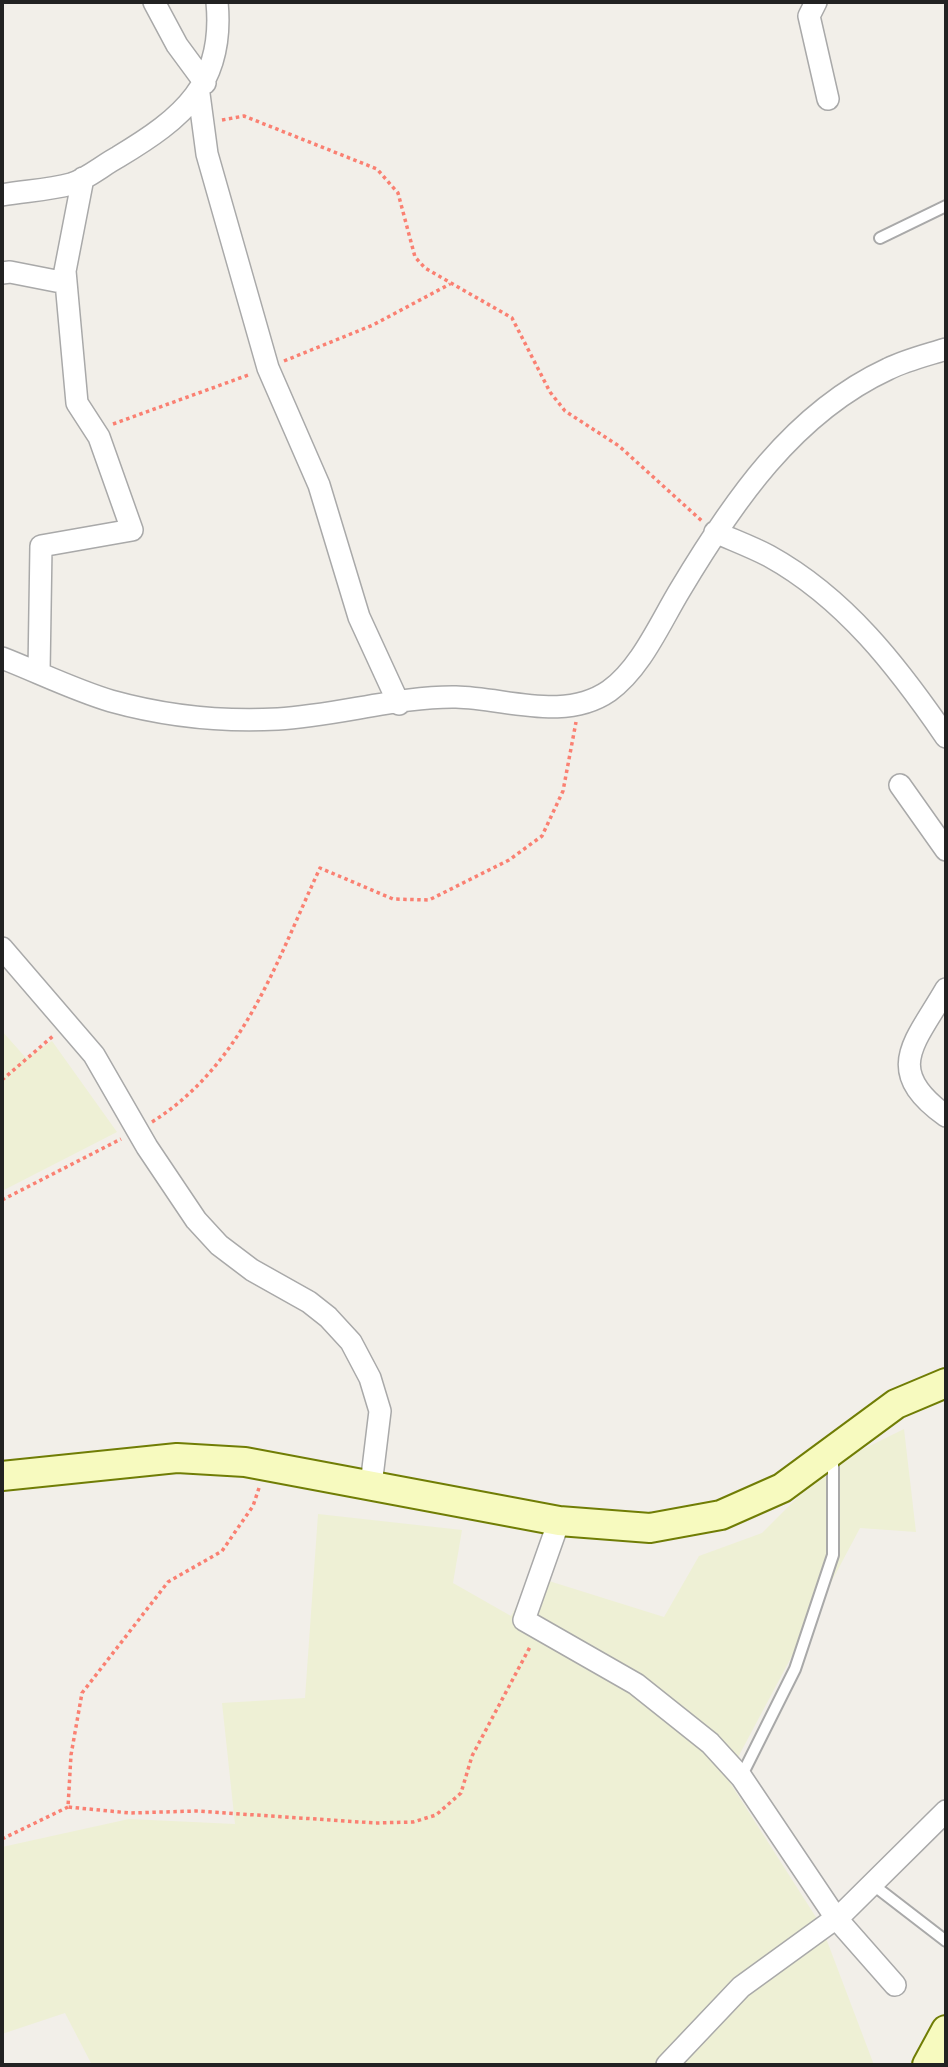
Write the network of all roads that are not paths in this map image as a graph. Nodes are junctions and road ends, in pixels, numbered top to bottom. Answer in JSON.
{"nodes":[{"id":1,"x":154,"y":2,"type":"edge"},
{"id":2,"x":217,"y":2,"type":"edge"},
{"id":3,"x":816,"y":2,"type":"edge"},
{"id":4,"x":202,"y":88,"type":"junction"},
{"id":5,"x":828,"y":99,"type":"dead end"},
{"id":6,"x":83,"y":178,"type":"junction"},
{"id":7,"x":2,"y":195,"type":"edge"},
{"id":8,"x":946,"y":206,"type":"edge"},
{"id":9,"x":880,"y":238,"type":"dead end"},
{"id":10,"x":2,"y":273,"type":"edge"},
{"id":11,"x":66,"y":284,"type":"junction"},
{"id":12,"x":946,"y":349,"type":"edge"},
{"id":13,"x":715,"y":532,"type":"junction"},
{"id":14,"x":2,"y":658,"type":"edge"},
{"id":15,"x":39,"y":673,"type":"junction"},
{"id":16,"x":398,"y":704,"type":"junction"},
{"id":17,"x":946,"y":737,"type":"edge"},
{"id":18,"x":900,"y":785,"type":"dead end"},
{"id":19,"x":946,"y":850,"type":"edge"},
{"id":20,"x":2,"y":948,"type":"edge"},
{"id":21,"x":946,"y":989,"type":"edge"},
{"id":22,"x":946,"y":1116,"type":"edge"},
{"id":23,"x":946,"y":1383,"type":"edge"},
{"id":24,"x":833,"y":1449,"type":"junction"},
{"id":25,"x":2,"y":1476,"type":"edge"},
{"id":26,"x":371,"y":1485,"type":"junction"},
{"id":27,"x":559,"y":1521,"type":"junction"},
{"id":28,"x":741,"y":1777,"type":"junction"},
{"id":29,"x":946,"y":1811,"type":"edge"},
{"id":30,"x":872,"y":1884,"type":"junction"},
{"id":31,"x":836,"y":1918,"type":"junction"},
{"id":32,"x":946,"y":1941,"type":"edge"},
{"id":33,"x":895,"y":1985,"type":"dead end"},
{"id":34,"x":946,"y":2030,"type":"edge"},
{"id":35,"x":667,"y":2065,"type":"edge"},
{"id":36,"x":927,"y":2065,"type":"edge"}],
"edges":[{"from":1,"to":4,"type":"street"},
{"from":2,"to":4,"type":"street"},
{"from":3,"to":5,"type":"street"},
{"from":4,"to":6,"type":"street"},
{"from":4,"to":16,"type":"street"},
{"from":6,"to":7,"type":"street"},
{"from":6,"to":11,"type":"street"},
{"from":8,"to":9,"type":"lane"},
{"from":10,"to":11,"type":"street"},
{"from":11,"to":15,"type":"street"},
{"from":12,"to":13,"type":"street"},
{"from":13,"to":16,"type":"street"},
{"from":13,"to":17,"type":"street"},
{"from":14,"to":15,"type":"street"},
{"from":15,"to":16,"type":"street"},
{"from":18,"to":19,"type":"street"},
{"from":20,"to":26,"type":"street"},
{"from":21,"to":22,"type":"street"},
{"from":23,"to":24,"type":"street"},
{"from":24,"to":27,"type":"street"},
{"from":24,"to":28,"type":"lane"},
{"from":25,"to":26,"type":"street"},
{"from":26,"to":27,"type":"street"},
{"from":27,"to":28,"type":"street"},
{"from":28,"to":31,"type":"street"},
{"from":29,"to":30,"type":"street"},
{"from":30,"to":31,"type":"street"},
{"from":30,"to":32,"type":"lane"},
{"from":31,"to":33,"type":"street"},
{"from":31,"to":35,"type":"street"},
{"from":34,"to":36,"type":"street"}]}
